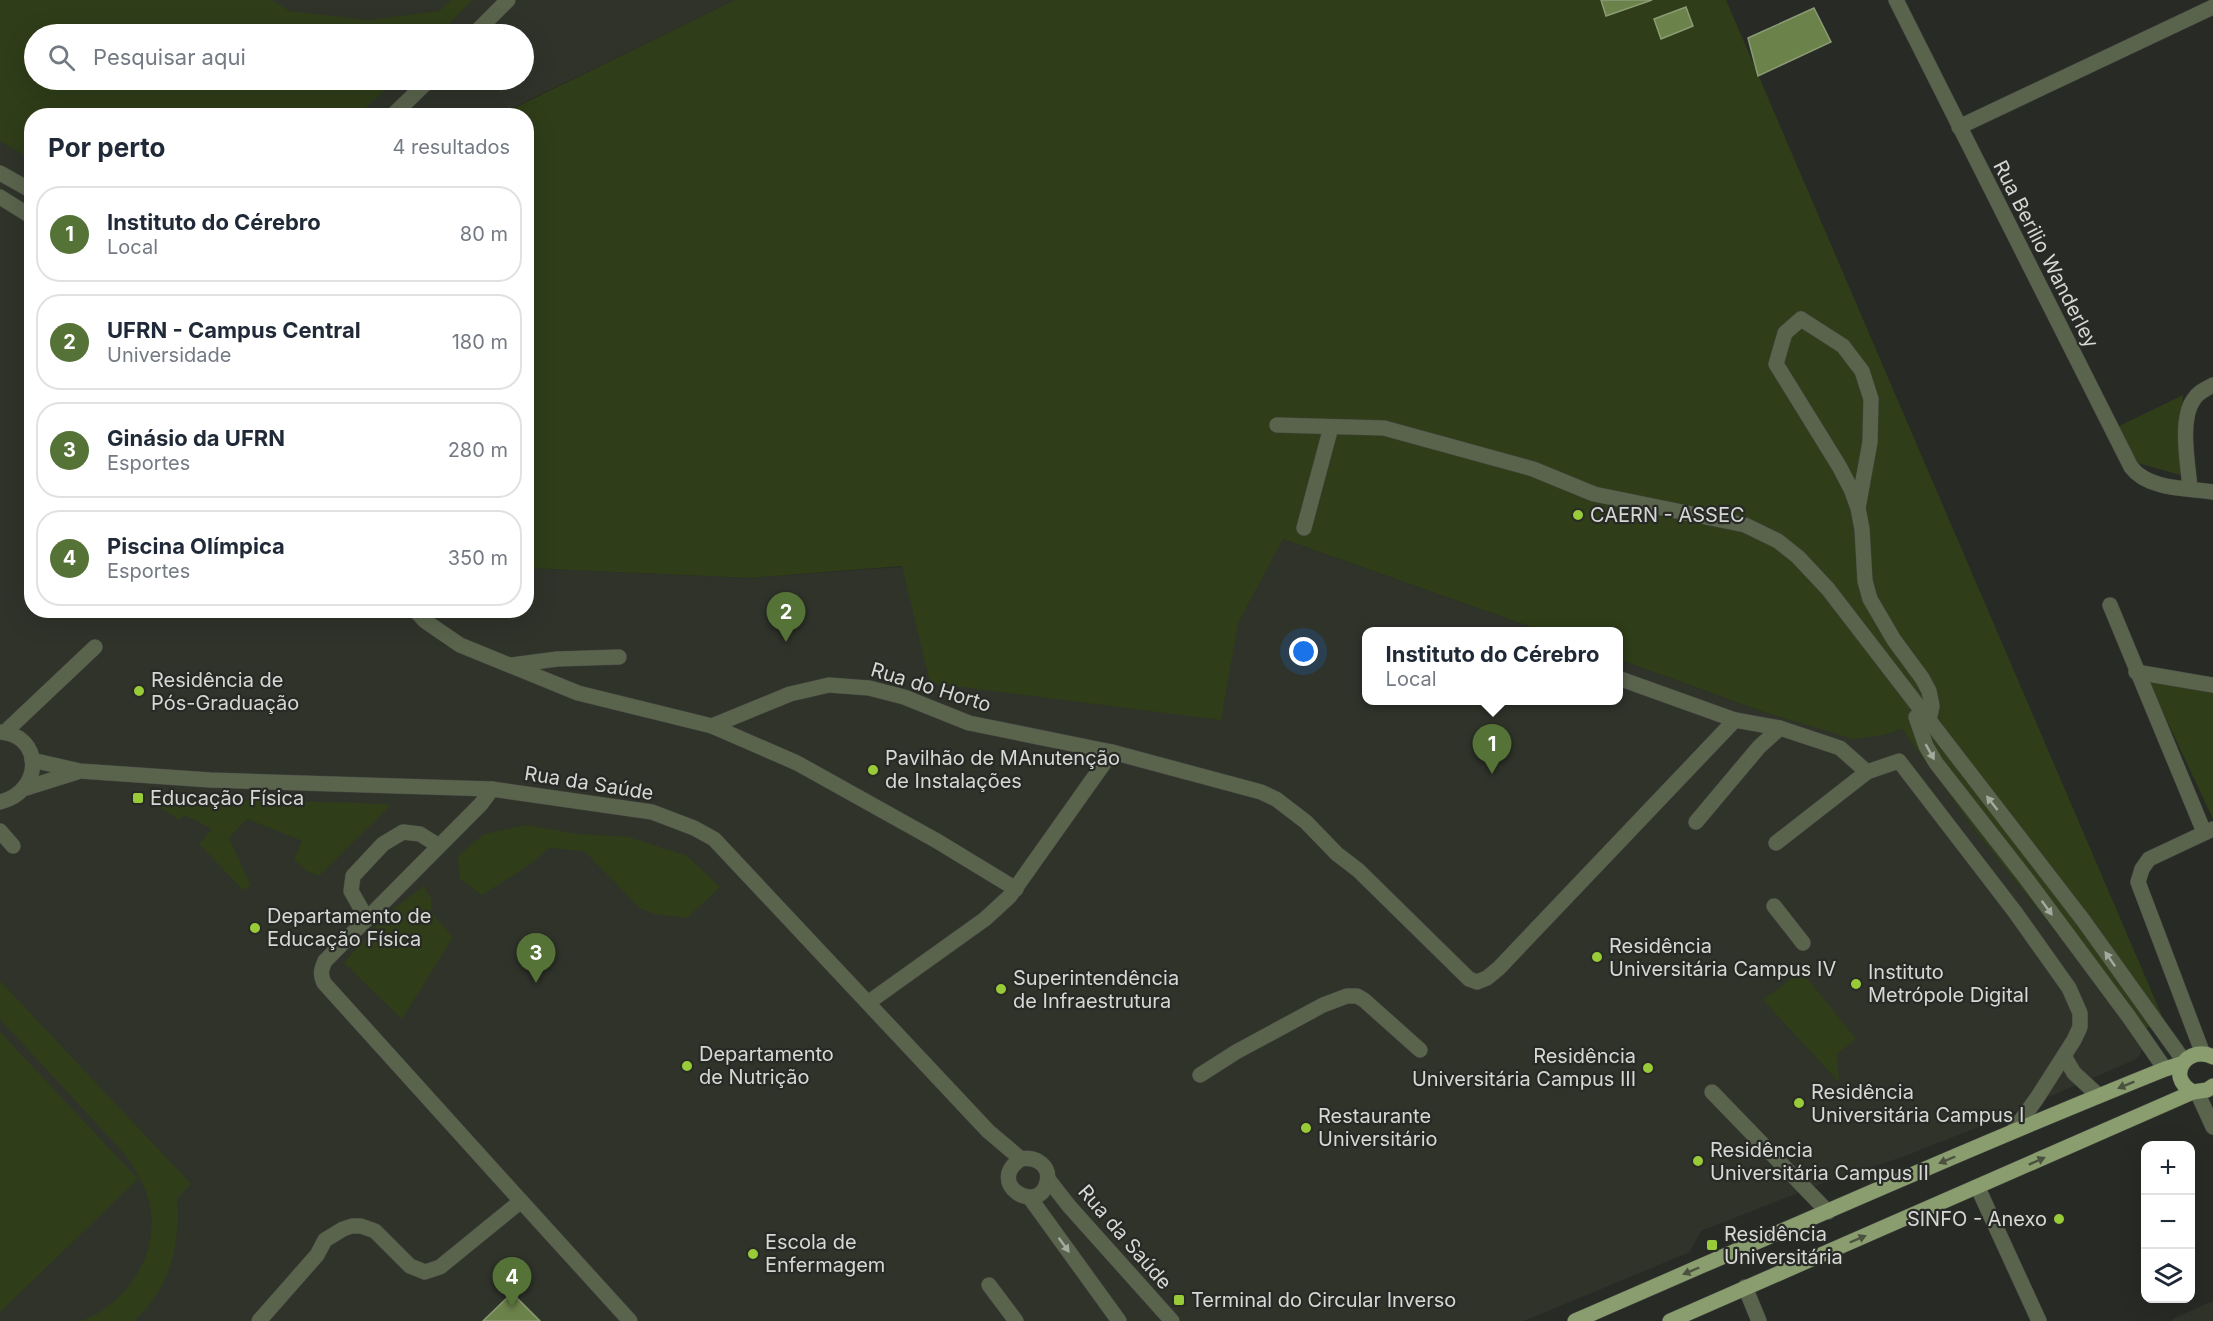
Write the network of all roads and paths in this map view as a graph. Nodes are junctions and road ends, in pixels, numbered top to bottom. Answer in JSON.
{"nodes":[{"id":1,"x":508,"y":0,"type":"edge"},
{"id":2,"x":1896,"y":0,"type":"edge"},
{"id":3,"x":2212,"y":11,"type":"edge"},
{"id":4,"x":484,"y":24,"type":"edge"},
{"id":5,"x":418,"y":90,"type":"edge"},
{"id":6,"x":399,"y":108,"type":"edge"},
{"id":7,"x":1959,"y":127,"type":"junction"},
{"id":8,"x":0,"y":173,"type":"edge"},
{"id":9,"x":24,"y":187,"type":"edge"},
{"id":10,"x":0,"y":197,"type":"edge"},
{"id":11,"x":24,"y":212,"type":"edge"},
{"id":12,"x":2213,"y":385,"type":"edge"},
{"id":13,"x":1277,"y":425,"type":"dead end"},
{"id":14,"x":1331,"y":427,"type":"junction"},
{"id":15,"x":2190,"y":488,"type":"junction"},
{"id":16,"x":2213,"y":492,"type":"edge"},
{"id":17,"x":1858,"y":508,"type":"junction"},
{"id":18,"x":1304,"y":528,"type":"dead end"},
{"id":19,"x":2110,"y":605,"type":"dead end"},
{"id":20,"x":422,"y":618,"type":"edge"},
{"id":21,"x":95,"y":648,"type":"dead end"},
{"id":22,"x":619,"y":657,"type":"dead end"},
{"id":23,"x":510,"y":665,"type":"junction"},
{"id":24,"x":2136,"y":672,"type":"junction"},
{"id":25,"x":1623,"y":680,"type":"edge"},
{"id":26,"x":2213,"y":685,"type":"edge"},
{"id":27,"x":1735,"y":720,"type":"junction"},
{"id":28,"x":1924,"y":723,"type":"junction"},
{"id":29,"x":712,"y":726,"type":"junction"},
{"id":30,"x":1780,"y":728,"type":"junction"},
{"id":31,"x":3,"y":732,"type":"edge"},
{"id":32,"x":1112,"y":752,"type":"junction"},
{"id":33,"x":32,"y":760,"type":"junction"},
{"id":34,"x":80,"y":771,"type":"junction"},
{"id":35,"x":1867,"y":772,"type":"junction"},
{"id":36,"x":26,"y":788,"type":"junction"},
{"id":37,"x":492,"y":789,"type":"junction"},
{"id":38,"x":0,"y":802,"type":"edge"},
{"id":39,"x":1696,"y":822,"type":"dead end"},
{"id":40,"x":2208,"y":830,"type":"edge"},
{"id":41,"x":0,"y":831,"type":"edge"},
{"id":42,"x":1776,"y":843,"type":"dead end"},
{"id":43,"x":13,"y":846,"type":"dead end"},
{"id":44,"x":440,"y":846,"type":"junction"},
{"id":45,"x":1016,"y":889,"type":"junction"},
{"id":46,"x":1774,"y":906,"type":"dead end"},
{"id":47,"x":367,"y":919,"type":"junction"},
{"id":48,"x":1803,"y":943,"type":"dead end"},
{"id":49,"x":868,"y":1002,"type":"junction"},
{"id":50,"x":1420,"y":1050,"type":"dead end"},
{"id":51,"x":2209,"y":1054,"type":"edge"},
{"id":52,"x":2064,"y":1056,"type":"junction"},
{"id":53,"x":2183,"y":1063,"type":"junction"},
{"id":54,"x":2165,"y":1069,"type":"junction"},
{"id":55,"x":1200,"y":1075,"type":"dead end"},
{"id":56,"x":2204,"y":1089,"type":"edge"},
{"id":57,"x":1712,"y":1092,"type":"dead end"},
{"id":58,"x":2099,"y":1096,"type":"junction"},
{"id":59,"x":2210,"y":1120,"type":"edge"},
{"id":60,"x":2014,"y":1130,"type":"junction"},
{"id":61,"x":1021,"y":1159,"type":"junction"},
{"id":62,"x":1048,"y":1179,"type":"junction"},
{"id":63,"x":1978,"y":1188,"type":"junction"},
{"id":64,"x":1030,"y":1198,"type":"junction"},
{"id":65,"x":520,"y":1201,"type":"junction"},
{"id":66,"x":1828,"y":1212,"type":"junction"},
{"id":67,"x":988,"y":1285,"type":"dead end"},
{"id":68,"x":1745,"y":1287,"type":"junction"},
{"id":69,"x":259,"y":1321,"type":"edge"},
{"id":70,"x":630,"y":1321,"type":"edge"},
{"id":71,"x":1016,"y":1321,"type":"edge"},
{"id":72,"x":1119,"y":1321,"type":"edge"},
{"id":73,"x":1172,"y":1321,"type":"edge"},
{"id":74,"x":1575,"y":1321,"type":"edge"},
{"id":75,"x":1670,"y":1321,"type":"edge"},
{"id":76,"x":1759,"y":1321,"type":"edge"},
{"id":77,"x":2039,"y":1321,"type":"edge"}],
"edges":[{"from":1,"to":4,"type":"street"},
{"from":2,"to":7,"type":"street","name":"Rua Berilio Wanderley"},
{"from":3,"to":7,"type":"street"},
{"from":5,"to":6,"type":"street"},
{"from":7,"to":15,"type":"street","name":"Rua Berilio Wanderley"},
{"from":8,"to":9,"type":"street"},
{"from":10,"to":11,"type":"street"},
{"from":12,"to":15,"type":"street"},
{"from":13,"to":14,"type":"street"},
{"from":14,"to":18,"type":"street"},
{"from":14,"to":28,"type":"street"},
{"from":15,"to":16,"type":"street","name":"Rua Berilio Wanderley"},
{"from":17,"to":17,"type":"street"},
{"from":17,"to":28,"type":"street"},
{"from":19,"to":24,"type":"street"},
{"from":20,"to":23,"type":"street"},
{"from":21,"to":31,"type":"street"},
{"from":22,"to":23,"type":"street"},
{"from":23,"to":29,"type":"street"},
{"from":24,"to":26,"type":"street"},
{"from":24,"to":40,"type":"street"},
{"from":25,"to":27,"type":"street"},
{"from":27,"to":30,"type":"street"},
{"from":27,"to":32,"type":"street","name":"Rua do Horto"},
{"from":53,"to":28,"type":"street","one_way":true},
{"from":28,"to":54,"type":"street","one_way":true},
{"from":29,"to":32,"type":"street","name":"Rua do Horto"},
{"from":29,"to":45,"type":"street"},
{"from":30,"to":35,"type":"street"},
{"from":30,"to":39,"type":"street"},
{"from":31,"to":33,"type":"street"},
{"from":32,"to":45,"type":"street"},
{"from":33,"to":34,"type":"street","name":"Rua da Saúde"},
{"from":33,"to":36,"type":"street"},
{"from":34,"to":36,"type":"street","name":"Rua da Saúde"},
{"from":34,"to":37,"type":"street","name":"Rua da Saúde"},
{"from":35,"to":42,"type":"street"},
{"from":35,"to":52,"type":"street"},
{"from":36,"to":38,"type":"street","name":"Rua da Saúde"},
{"from":37,"to":44,"type":"street"},
{"from":37,"to":49,"type":"street","name":"Rua da Saúde"},
{"from":40,"to":51,"type":"street"},
{"from":41,"to":43,"type":"street"},
{"from":44,"to":47,"type":"street"},
{"from":44,"to":47,"type":"street"},
{"from":45,"to":49,"type":"street"},
{"from":46,"to":48,"type":"street"},
{"from":47,"to":65,"type":"street"},
{"from":49,"to":61,"type":"street","name":"Rua da Saúde"},
{"from":50,"to":55,"type":"street"},
{"from":51,"to":53,"type":"main road"},
{"from":52,"to":58,"type":"street"},
{"from":52,"to":60,"type":"street"},
{"from":53,"to":54,"type":"main road"},
{"from":53,"to":56,"type":"main road"},
{"from":54,"to":58,"type":"main road","one_way":true},
{"from":56,"to":59,"type":"street"},
{"from":63,"to":56,"type":"main road","one_way":true},
{"from":57,"to":66,"type":"street"},
{"from":58,"to":60,"type":"main road"},
{"from":60,"to":66,"type":"main road","one_way":true},
{"from":61,"to":62,"type":"street","name":"Rua da Saúde"},
{"from":61,"to":64,"type":"street"},
{"from":62,"to":64,"type":"street","name":"Rua da Saúde"},
{"from":62,"to":73,"type":"street","name":"Rua da Saúde"},
{"from":68,"to":63,"type":"main road","one_way":true},
{"from":63,"to":77,"type":"street"},
{"from":64,"to":72,"type":"street","one_way":true},
{"from":65,"to":69,"type":"street"},
{"from":65,"to":70,"type":"street"},
{"from":66,"to":74,"type":"main road","one_way":true},
{"from":67,"to":71,"type":"street"},
{"from":68,"to":75,"type":"main road"},
{"from":68,"to":76,"type":"street"}]}
